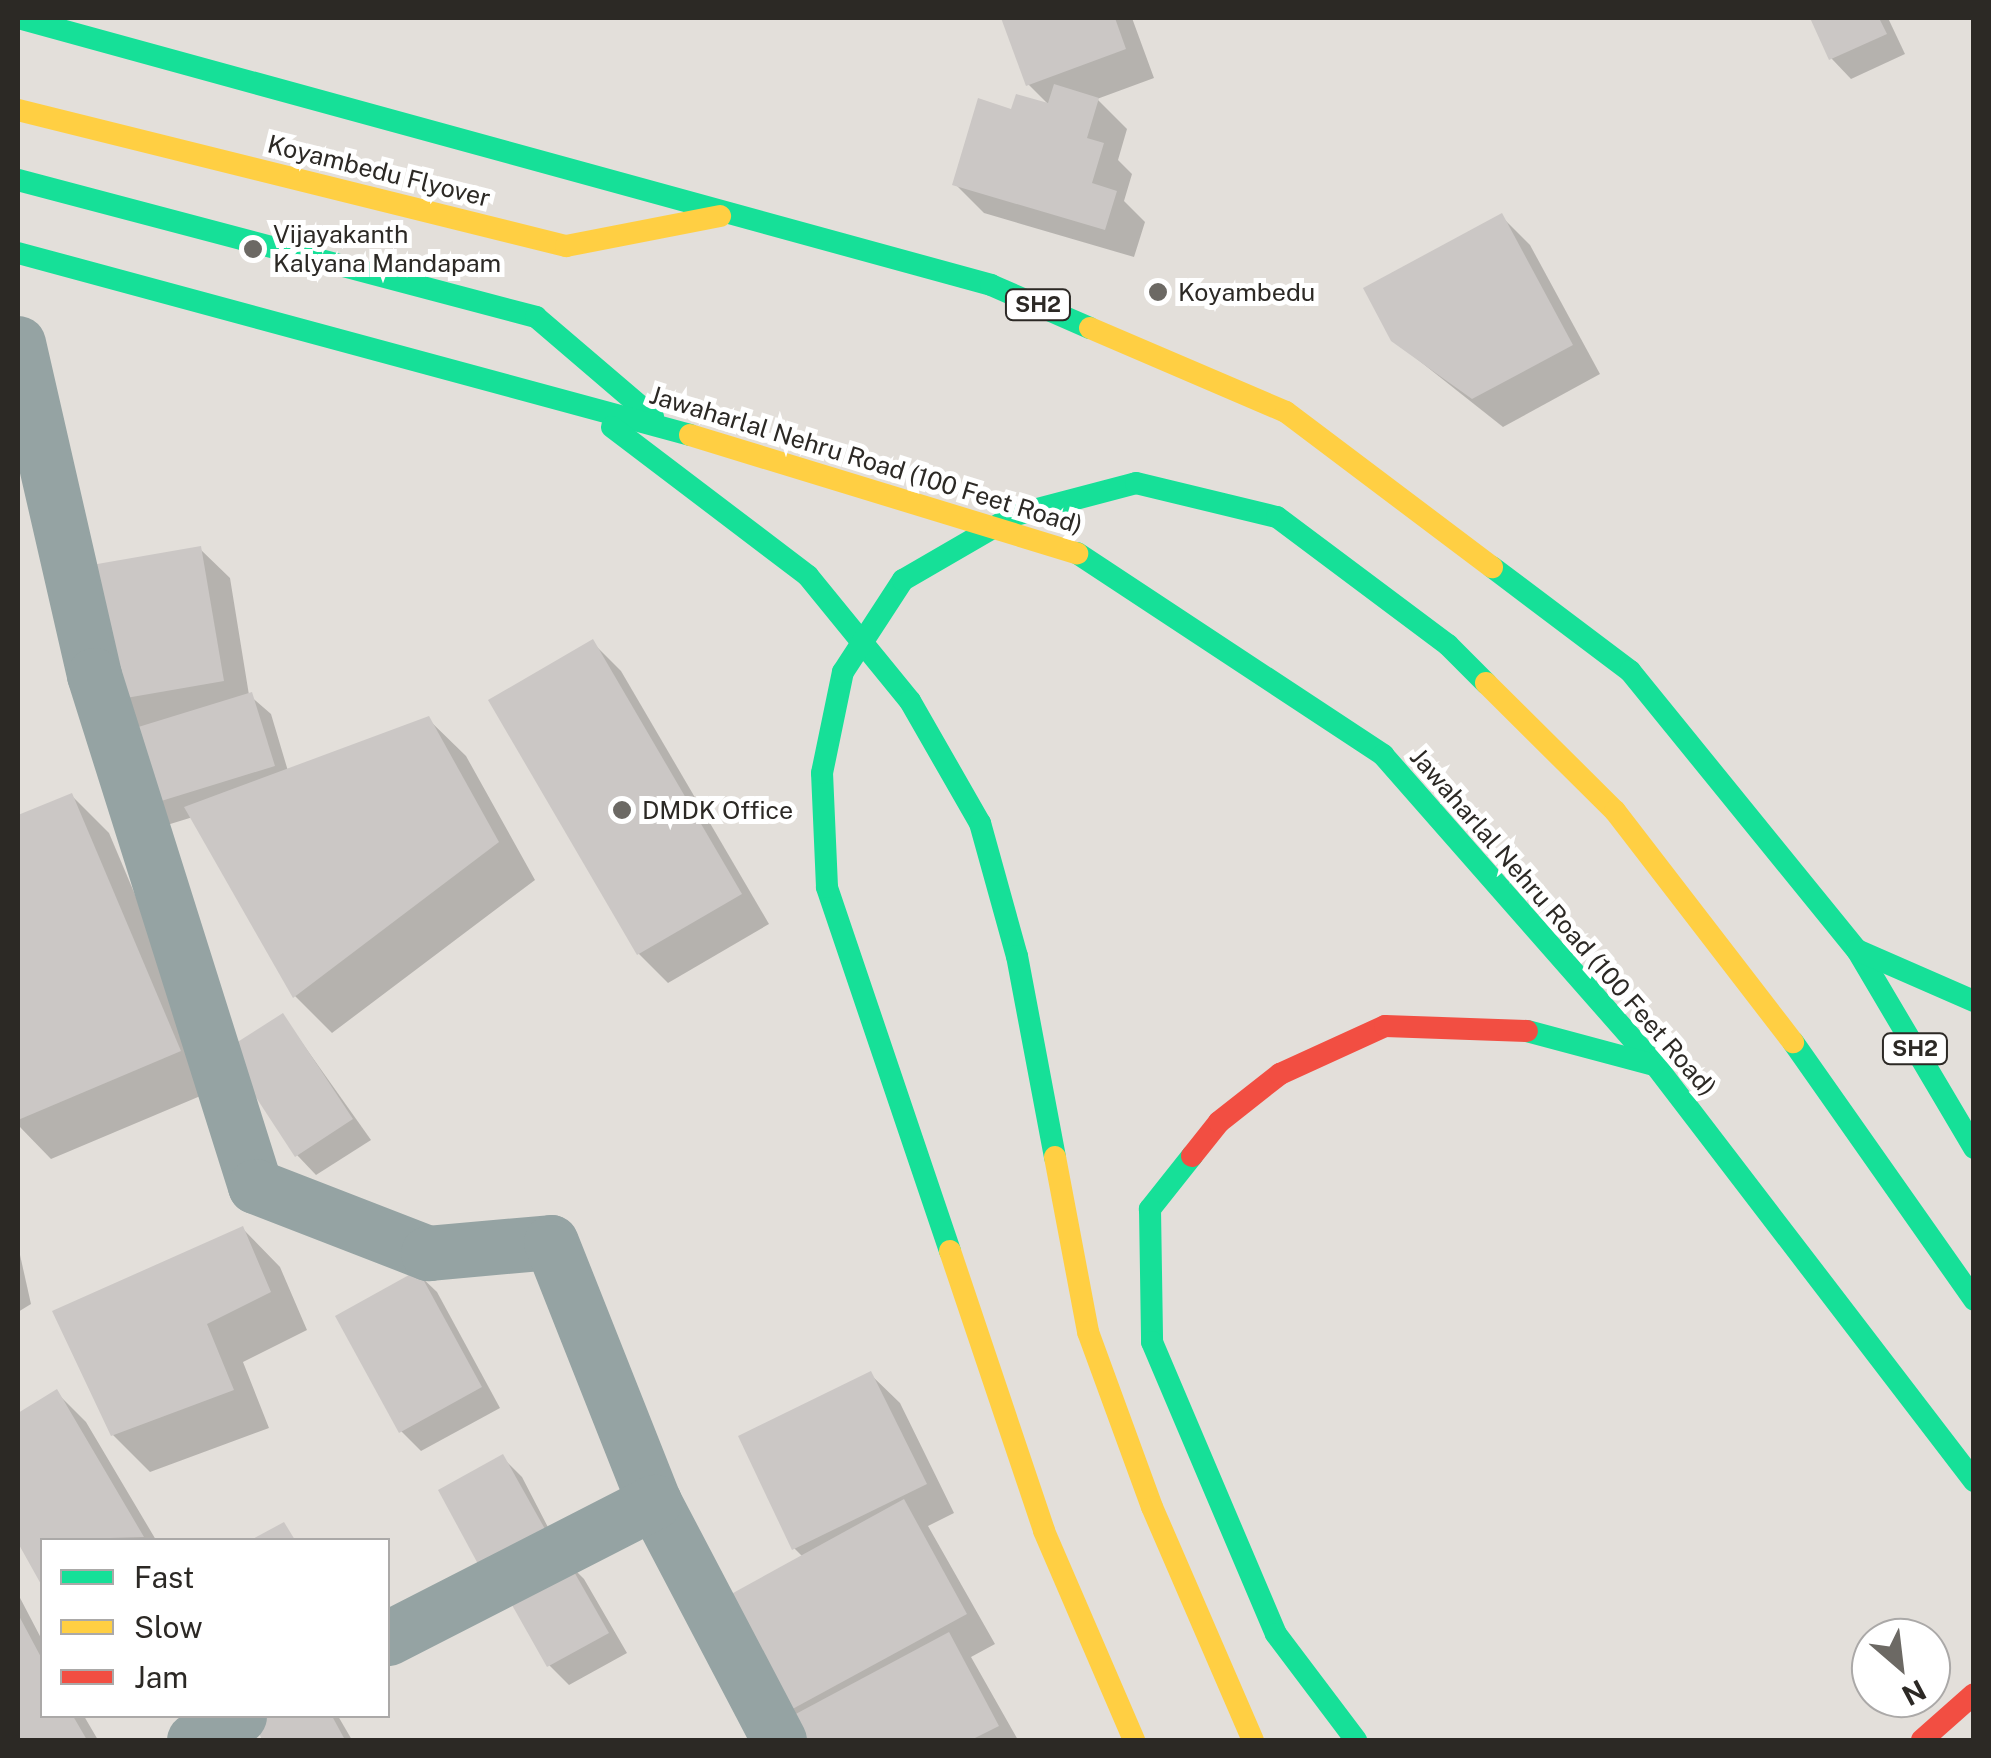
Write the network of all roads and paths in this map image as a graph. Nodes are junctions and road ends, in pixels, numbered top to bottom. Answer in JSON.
{"nodes":[{"id":1,"x":18,"y":18,"type":"edge"},
{"id":2,"x":18,"y":110,"type":"edge"},
{"id":3,"x":18,"y":180,"type":"edge"},
{"id":4,"x":729,"y":214,"type":"junction"},
{"id":5,"x":18,"y":253,"type":"edge"},
{"id":6,"x":18,"y":343,"type":"edge"},
{"id":7,"x":577,"y":403,"type":"junction"},
{"id":8,"x":662,"y":426,"type":"junction"},
{"id":9,"x":1857,"y":950,"type":"junction"},
{"id":10,"x":1974,"y":1001,"type":"edge"},
{"id":11,"x":1656,"y":1066,"type":"junction"},
{"id":12,"x":1974,"y":1148,"type":"edge"},
{"id":13,"x":1974,"y":1300,"type":"edge"},
{"id":14,"x":1974,"y":1481,"type":"edge"},
{"id":15,"x":654,"y":1502,"type":"junction"},
{"id":16,"x":390,"y":1637,"type":"edge"},
{"id":17,"x":1974,"y":1694,"type":"edge"},
{"id":18,"x":236,"y":1718,"type":"edge"},
{"id":19,"x":194,"y":1740,"type":"edge"},
{"id":20,"x":779,"y":1740,"type":"edge"},
{"id":21,"x":1134,"y":1740,"type":"edge"},
{"id":22,"x":1253,"y":1740,"type":"edge"},
{"id":23,"x":1356,"y":1740,"type":"edge"},
{"id":24,"x":1922,"y":1740,"type":"edge"}],
"edges":[{"from":1,"to":4,"type":"main road","number":"SH2"},
{"from":2,"to":4,"type":"main road","name":"Koyambedu Flyover"},
{"from":3,"to":8,"type":"main road"},
{"from":4,"to":9,"type":"main road","number":"SH2"},
{"from":5,"to":7,"type":"main road","name":"Jawaharlal Nehru Road (100 Feet Road)"},
{"from":6,"to":15,"type":"street"},
{"from":7,"to":8,"type":"main road","name":"Jawaharlal Nehru Road (100 Feet Road)"},
{"from":7,"to":22,"type":"main road"},
{"from":8,"to":11,"type":"main road","name":"Jawaharlal Nehru Road (100 Feet Road)"},
{"from":9,"to":10,"type":"main road"},
{"from":9,"to":12,"type":"main road","number":"SH2"},
{"from":11,"to":14,"type":"main road","name":"Jawaharlal Nehru Road (100 Feet Road)"},
{"from":11,"to":23,"type":"main road"},
{"from":13,"to":21,"type":"main road"},
{"from":15,"to":16,"type":"street"},
{"from":15,"to":20,"type":"street"},
{"from":17,"to":24,"type":"main road"},
{"from":18,"to":19,"type":"street"}]}
